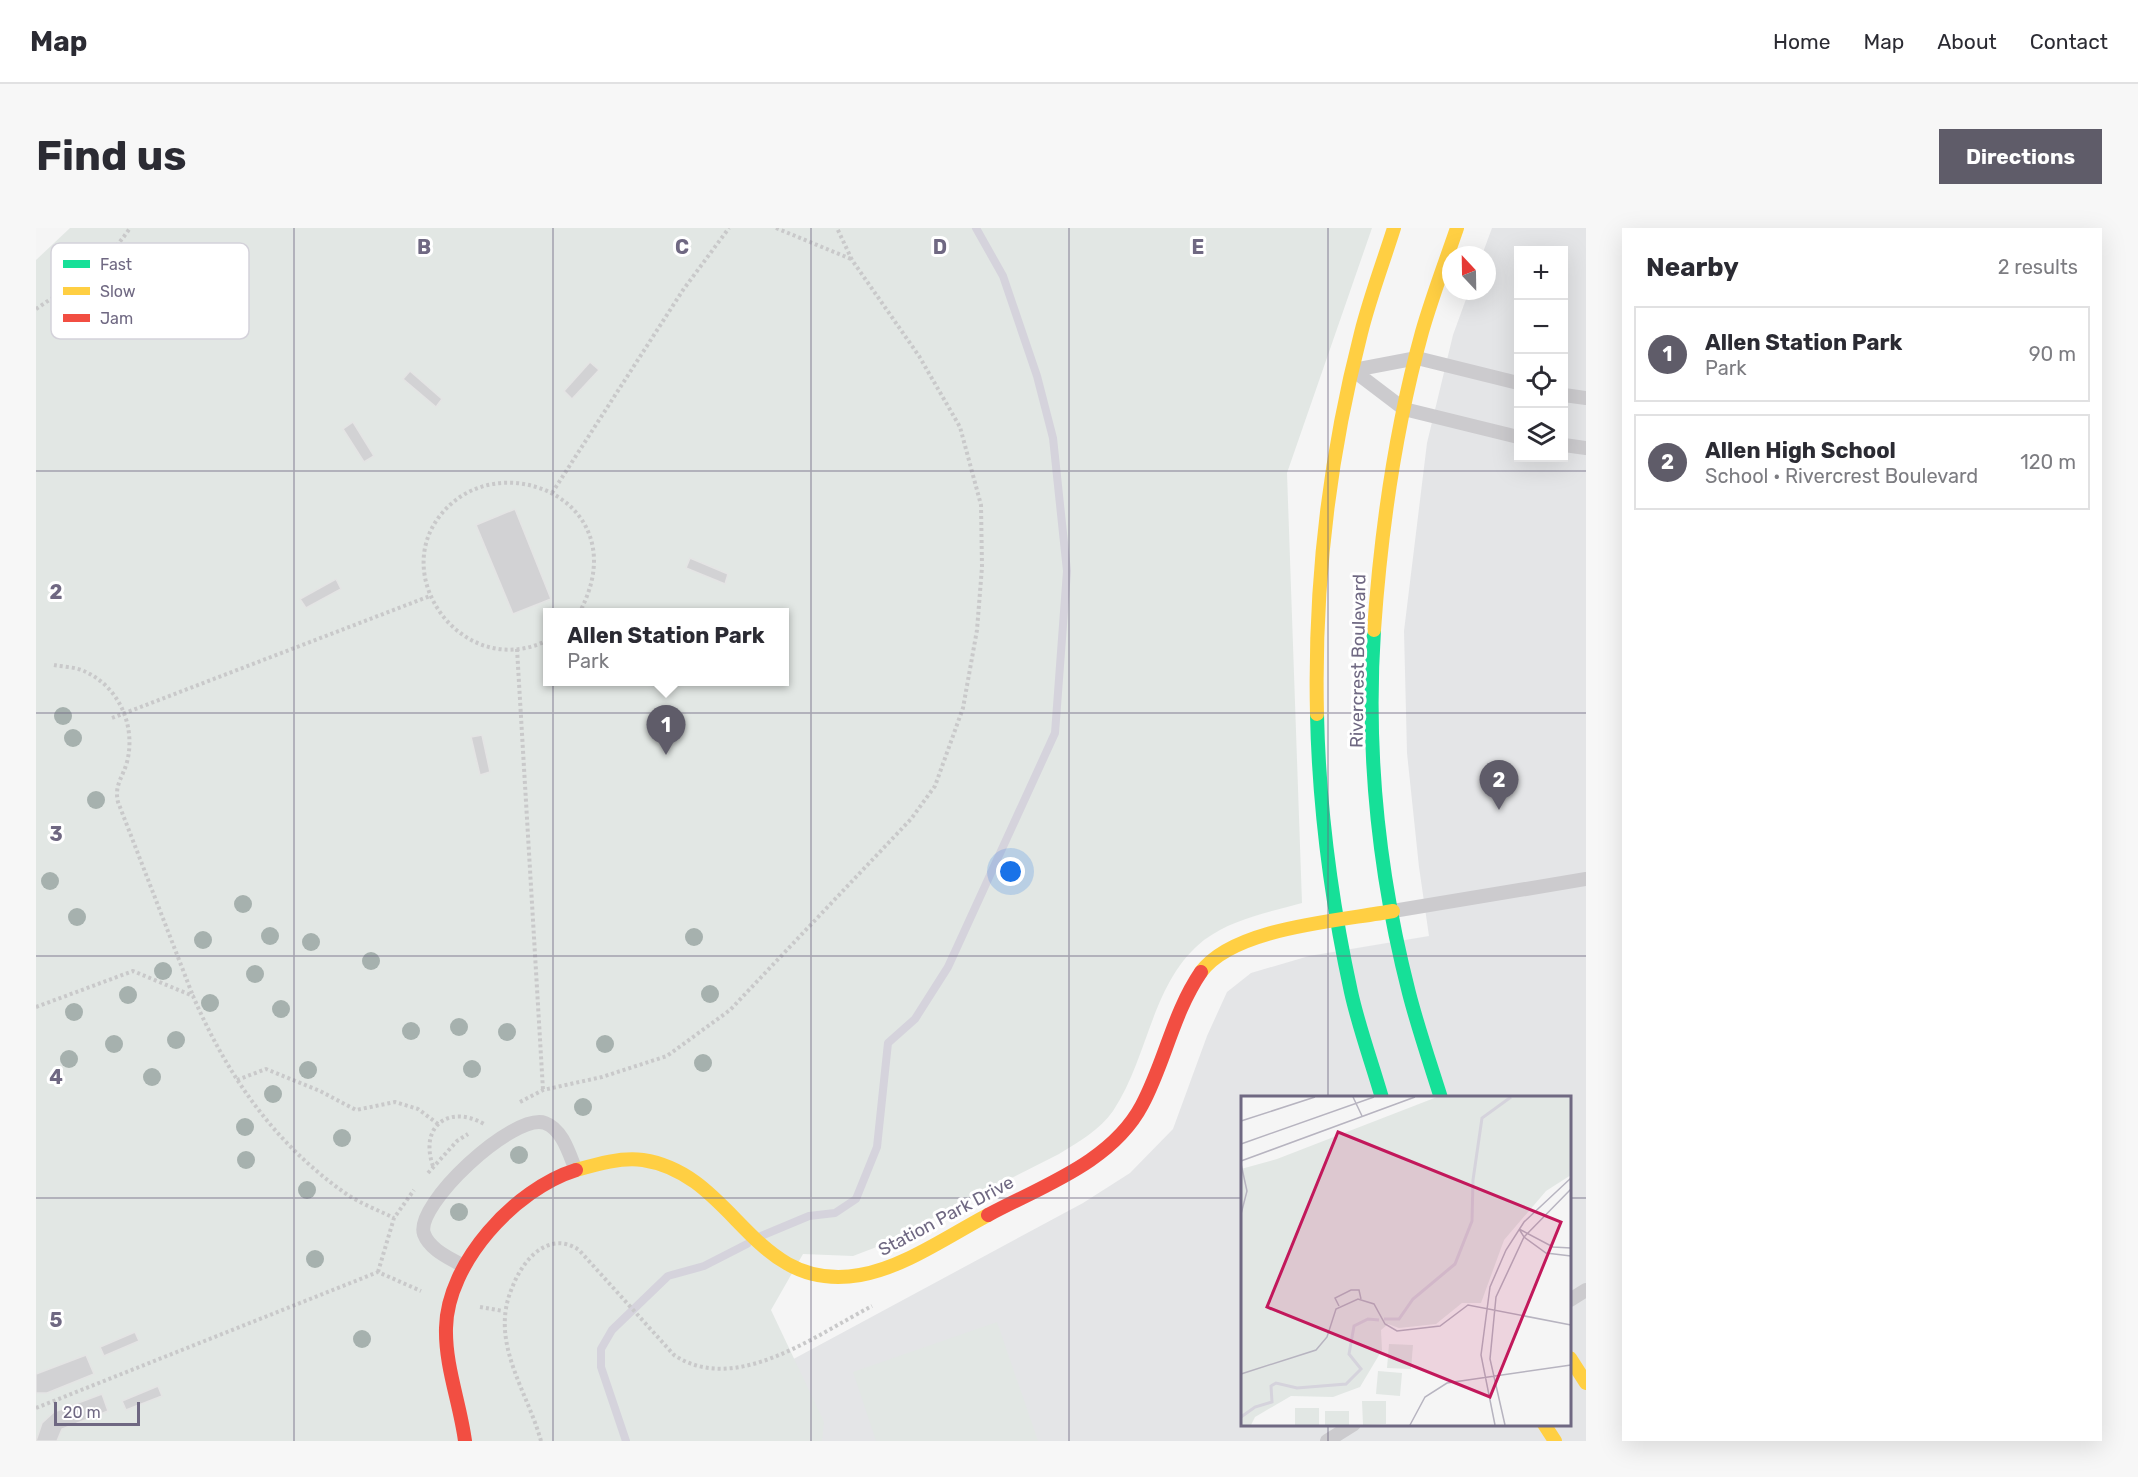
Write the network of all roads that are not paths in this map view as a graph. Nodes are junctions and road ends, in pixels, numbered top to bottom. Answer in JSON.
{"nodes":[{"id":1,"x":1394,"y":228,"type":"edge"},
{"id":2,"x":1457,"y":228,"type":"edge"},
{"id":3,"x":1417,"y":358,"type":"junction"},
{"id":4,"x":1352,"y":370,"type":"junction"},
{"id":5,"x":1514,"y":382,"type":"edge"},
{"id":6,"x":1568,"y":396,"type":"edge"},
{"id":7,"x":1586,"y":398,"type":"edge"},
{"id":8,"x":1404,"y":409,"type":"junction"},
{"id":9,"x":1514,"y":436,"type":"edge"},
{"id":10,"x":1568,"y":446,"type":"edge"},
{"id":11,"x":1586,"y":448,"type":"edge"},
{"id":12,"x":1586,"y":879,"type":"edge"},
{"id":13,"x":1393,"y":911,"type":"junction"},
{"id":14,"x":1336,"y":920,"type":"junction"},
{"id":15,"x":1381,"y":1096,"type":"edge"},
{"id":16,"x":1440,"y":1096,"type":"edge"},
{"id":17,"x":575,"y":1168,"type":"junction"},
{"id":18,"x":463,"y":1266,"type":"junction"},
{"id":19,"x":1586,"y":1290,"type":"edge"},
{"id":20,"x":1571,"y":1299,"type":"edge"},
{"id":21,"x":1571,"y":1361,"type":"edge"},
{"id":22,"x":1586,"y":1383,"type":"edge"},
{"id":23,"x":1352,"y":1426,"type":"edge"},
{"id":24,"x":1545,"y":1426,"type":"edge"},
{"id":25,"x":465,"y":1441,"type":"edge"},
{"id":26,"x":1327,"y":1441,"type":"edge"},
{"id":27,"x":1555,"y":1441,"type":"edge"}],
"edges":[{"from":1,"to":4,"type":"street"},
{"from":2,"to":3,"type":"street","name":"Rivercrest Boulevard"},
{"from":3,"to":4,"type":"lane"},
{"from":3,"to":5,"type":"lane"},
{"from":3,"to":8,"type":"street","name":"Rivercrest Boulevard"},
{"from":4,"to":8,"type":"lane"},
{"from":4,"to":14,"type":"street"},
{"from":6,"to":7,"type":"lane"},
{"from":8,"to":9,"type":"lane"},
{"from":8,"to":13,"type":"street","name":"Rivercrest Boulevard"},
{"from":10,"to":11,"type":"lane"},
{"from":12,"to":13,"type":"lane"},
{"from":13,"to":14,"type":"street","name":"Station Park Drive"},
{"from":13,"to":16,"type":"street","name":"Rivercrest Boulevard"},
{"from":14,"to":15,"type":"street"},
{"from":14,"to":17,"type":"street","name":"Station Park Drive"},
{"from":17,"to":18,"type":"street","name":"Station Park Drive"},
{"from":17,"to":18,"type":"lane"},
{"from":18,"to":25,"type":"street","name":"Station Park Drive"},
{"from":19,"to":20,"type":"lane"},
{"from":21,"to":22,"type":"street"},
{"from":23,"to":26,"type":"lane"},
{"from":24,"to":27,"type":"street"}]}
